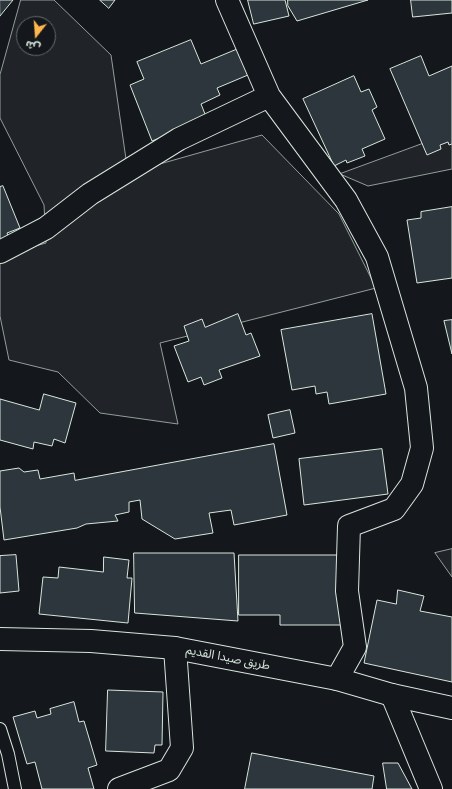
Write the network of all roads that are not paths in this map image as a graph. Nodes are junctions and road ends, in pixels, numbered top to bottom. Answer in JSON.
{"nodes":[{"id":1,"x":227,"y":0,"type":"edge"},
{"id":2,"x":269,"y":96,"type":"junction"},
{"id":3,"x":0,"y":252,"type":"edge"},
{"id":4,"x":0,"y":639,"type":"edge"},
{"id":5,"x":175,"y":648,"type":"junction"},
{"id":6,"x":337,"y":679,"type":"junction"},
{"id":7,"x":392,"y":695,"type":"junction"},
{"id":8,"x":452,"y":708,"type":"edge"},
{"id":9,"x":0,"y":729,"type":"edge"},
{"id":10,"x":15,"y":789,"type":"edge"},
{"id":11,"x":119,"y":789,"type":"edge"},
{"id":12,"x":431,"y":789,"type":"edge"}],
"edges":[{"from":1,"to":2,"type":"main road"},
{"from":2,"to":3,"type":"main road"},
{"from":2,"to":6,"type":"main road"},
{"from":4,"to":5,"type":"main road","name":"طريق صيدا القديم"},
{"from":5,"to":6,"type":"main road","name":"طريق صيدا القديم"},
{"from":5,"to":11,"type":"main road"},
{"from":6,"to":7,"type":"main road","name":"طريق صيدا القديم"},
{"from":7,"to":8,"type":"main road","name":"طريق صيدا القديم"},
{"from":7,"to":12,"type":"main road"},
{"from":9,"to":10,"type":"lane"}]}
